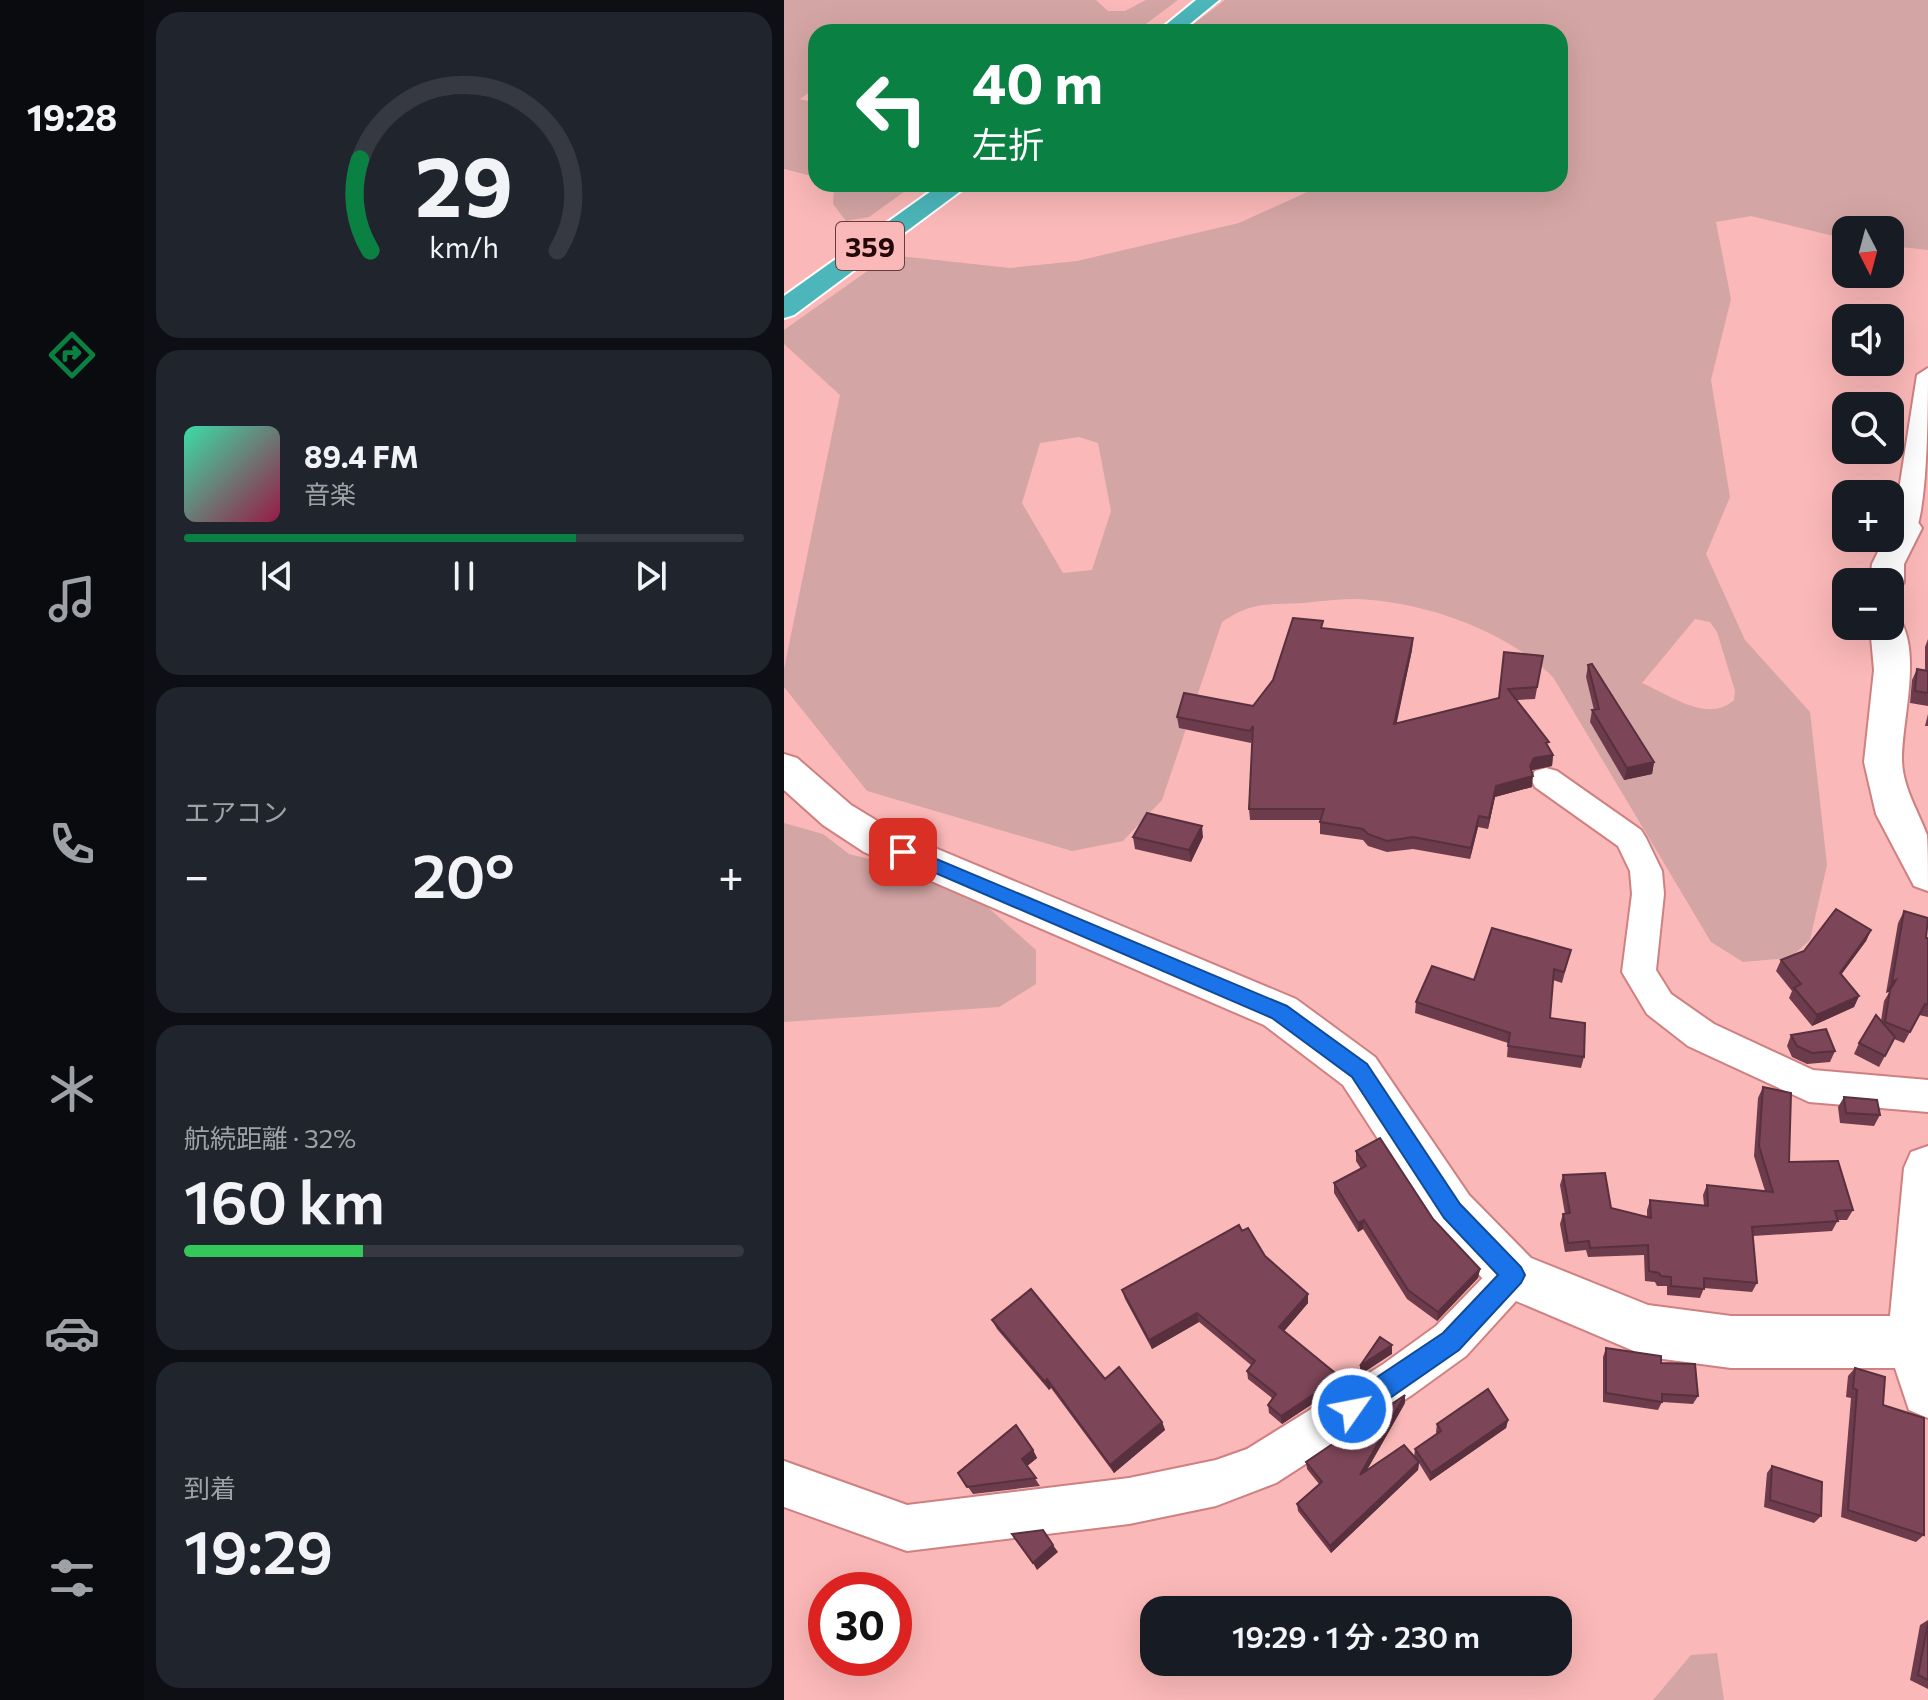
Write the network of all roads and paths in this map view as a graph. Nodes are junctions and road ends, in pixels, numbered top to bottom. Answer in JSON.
{"nodes":[{"id":1,"x":1209,"y":0,"type":"edge"},
{"id":2,"x":1178,"y":24,"type":"edge"},
{"id":3,"x":946,"y":192,"type":"edge"},
{"id":4,"x":784,"y":309,"type":"edge"},
{"id":5,"x":1928,"y":375,"type":"edge"},
{"id":6,"x":1906,"y":528,"type":"joint"},
{"id":7,"x":1888,"y":568,"type":"edge"},
{"id":8,"x":1889,"y":640,"type":"edge"},
{"id":9,"x":784,"y":768,"type":"edge"},
{"id":10,"x":1546,"y":779,"type":"dead end"},
{"id":11,"x":1928,"y":875,"type":"edge"},
{"id":12,"x":1928,"y":1096,"type":"edge"},
{"id":13,"x":1928,"y":1168,"type":"edge"},
{"id":14,"x":1513,"y":1275,"type":"junction"},
{"id":15,"x":1914,"y":1342,"type":"junction"},
{"id":16,"x":1928,"y":1391,"type":"edge"},
{"id":17,"x":784,"y":1484,"type":"edge"}],
"edges":[{"from":1,"to":2,"type":"highway"},
{"from":3,"to":4,"type":"highway","number":"359"},
{"from":5,"to":6,"type":"street"},
{"from":6,"to":7,"type":"street"},
{"from":8,"to":11,"type":"street"},
{"from":9,"to":14,"type":"street"},
{"from":10,"to":12,"type":"street"},
{"from":13,"to":15,"type":"street"},
{"from":14,"to":15,"type":"street"},
{"from":14,"to":17,"type":"street"},
{"from":15,"to":16,"type":"street"}]}
